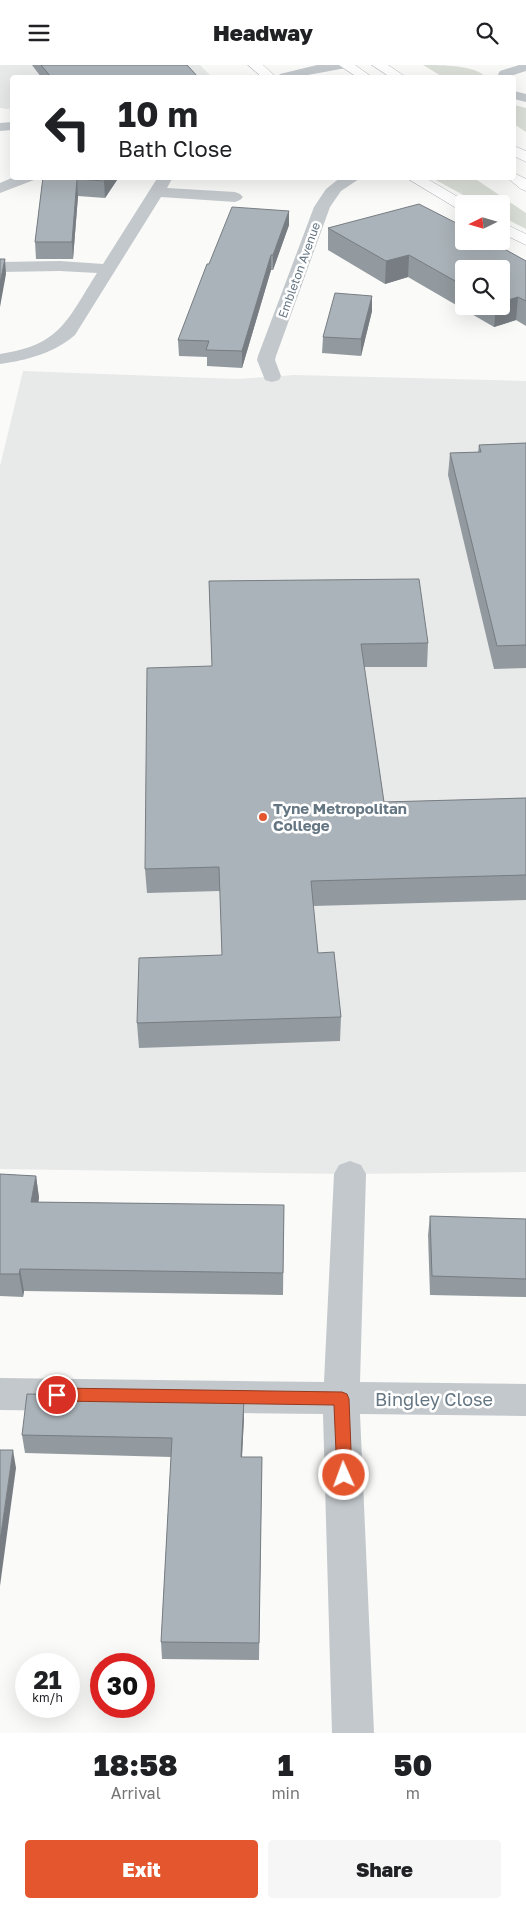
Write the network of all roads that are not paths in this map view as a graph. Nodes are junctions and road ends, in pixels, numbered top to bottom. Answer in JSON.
{"nodes":[{"id":1,"x":255,"y":65,"type":"edge"},
{"id":2,"x":341,"y":65,"type":"edge"},
{"id":3,"x":346,"y":65,"type":"edge"},
{"id":4,"x":379,"y":65,"type":"edge"},
{"id":5,"x":526,"y":67,"type":"edge"},
{"id":6,"x":502,"y":72,"type":"edge"},
{"id":7,"x":267,"y":75,"type":"edge"},
{"id":8,"x":292,"y":75,"type":"edge"},
{"id":9,"x":362,"y":75,"type":"edge"},
{"id":10,"x":396,"y":75,"type":"edge"},
{"id":11,"x":21,"y":180,"type":"edge"},
{"id":12,"x":348,"y":180,"type":"edge"},
{"id":13,"x":417,"y":180,"type":"edge"},
{"id":14,"x":159,"y":181,"type":"edge"},
{"id":15,"x":0,"y":188,"type":"edge"},
{"id":16,"x":235,"y":197,"type":"dead end"},
{"id":17,"x":455,"y":201,"type":"edge"},
{"id":18,"x":510,"y":232,"type":"edge"},
{"id":19,"x":526,"y":240,"type":"edge"},
{"id":20,"x":0,"y":267,"type":"edge"},
{"id":21,"x":107,"y":269,"type":"junction"},
{"id":22,"x":0,"y":359,"type":"edge"},
{"id":23,"x":272,"y":376,"type":"dead end"},
{"id":24,"x":350,"y":1173,"type":"dead end"},
{"id":25,"x":0,"y":1394,"type":"edge"},
{"id":26,"x":342,"y":1399,"type":"junction"},
{"id":27,"x":526,"y":1400,"type":"edge"},
{"id":28,"x":352,"y":1733,"type":"edge"}],
"edges":[{"from":1,"to":7,"type":"highway"},
{"from":2,"to":8,"type":"street"},
{"from":3,"to":9,"type":"highway"},
{"from":4,"to":10,"type":"highway"},
{"from":5,"to":6,"type":"street"},
{"from":11,"to":15,"type":"street"},
{"from":12,"to":23,"type":"street","name":"Embleton Avenue"},
{"from":13,"to":17,"type":"highway"},
{"from":14,"to":16,"type":"street"},
{"from":14,"to":21,"type":"street"},
{"from":18,"to":19,"type":"highway"},
{"from":20,"to":21,"type":"street"},
{"from":21,"to":22,"type":"street"},
{"from":24,"to":26,"type":"street"},
{"from":25,"to":26,"type":"street","name":"Bingley Close"},
{"from":26,"to":27,"type":"street","name":"Bingley Close"},
{"from":26,"to":28,"type":"street"}]}
